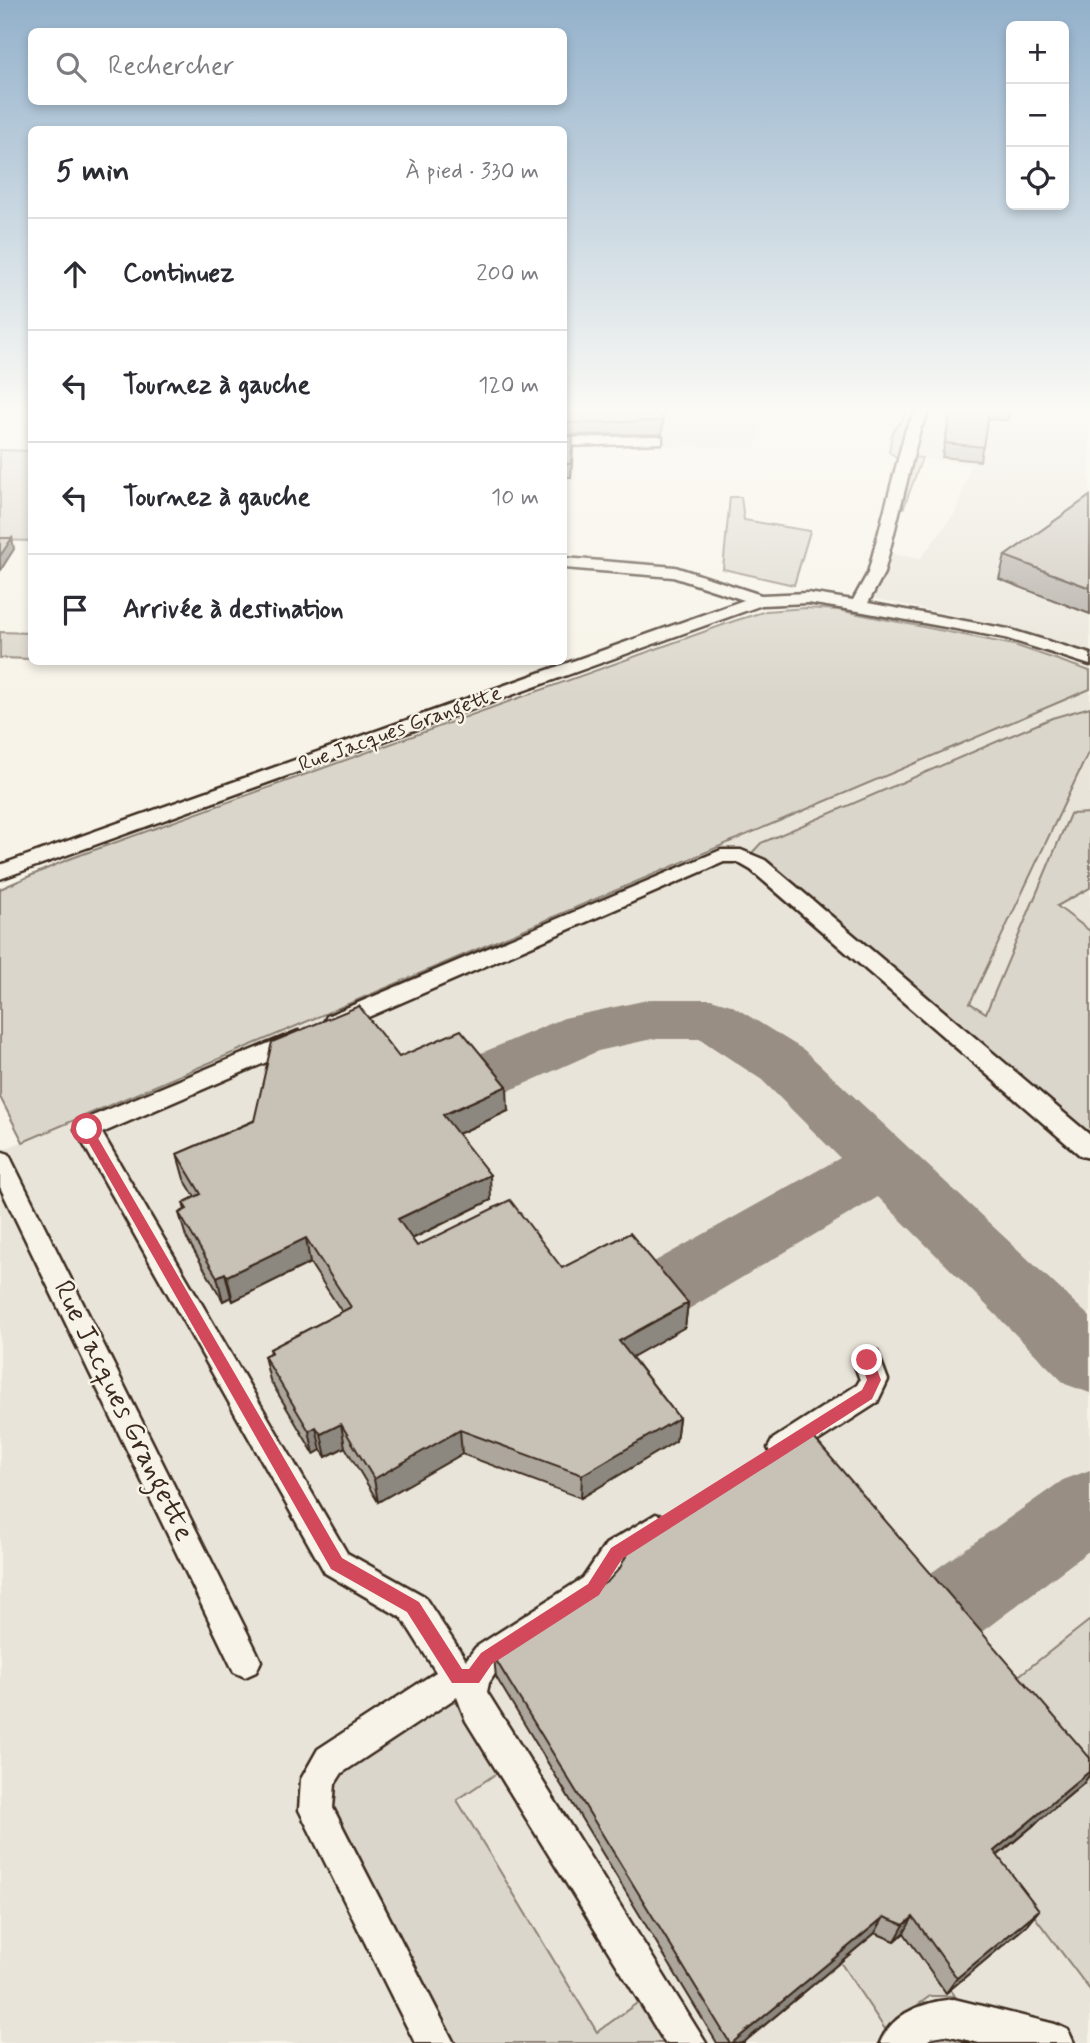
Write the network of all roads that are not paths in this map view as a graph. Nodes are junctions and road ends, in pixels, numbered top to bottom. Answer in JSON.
{"nodes":[{"id":1,"x":894,"y":504,"type":"edge"},
{"id":2,"x":567,"y":563,"type":"edge"},
{"id":3,"x":697,"y":578,"type":"junction"},
{"id":4,"x":760,"y":600,"type":"junction"},
{"id":5,"x":858,"y":606,"type":"junction"},
{"id":6,"x":699,"y":622,"type":"junction"},
{"id":7,"x":1090,"y":660,"type":"edge"},
{"id":8,"x":0,"y":872,"type":"edge"},
{"id":9,"x":1090,"y":1149,"type":"edge"},
{"id":10,"x":0,"y":1161,"type":"edge"},
{"id":11,"x":867,"y":1360,"type":"dead end"},
{"id":12,"x":753,"y":1467,"type":"edge"},
{"id":13,"x":685,"y":1510,"type":"edge"},
{"id":14,"x":245,"y":1661,"type":"dead end"},
{"id":15,"x":466,"y":1677,"type":"junction"},
{"id":16,"x":435,"y":2043,"type":"edge"},
{"id":17,"x":687,"y":2043,"type":"edge"},
{"id":18,"x":899,"y":2043,"type":"edge"},
{"id":19,"x":1055,"y":2043,"type":"edge"}],
"edges":[{"from":1,"to":5,"type":"street"},
{"from":2,"to":3,"type":"street"},
{"from":3,"to":4,"type":"street"},
{"from":3,"to":6,"type":"street"},
{"from":4,"to":5,"type":"street","name":"Rue Jacques Grangette"},
{"from":4,"to":6,"type":"street","name":"Rue Jacques Grangette"},
{"from":5,"to":7,"type":"street","name":"Rue Jacques Grangette"},
{"from":6,"to":8,"type":"street","name":"Rue Jacques Grangette"},
{"from":9,"to":15,"type":"street"},
{"from":10,"to":14,"type":"street","name":"Rue Jacques Grangette"},
{"from":11,"to":12,"type":"street"},
{"from":13,"to":15,"type":"street"},
{"from":15,"to":16,"type":"street"},
{"from":15,"to":17,"type":"street"},
{"from":18,"to":19,"type":"street"}]}
